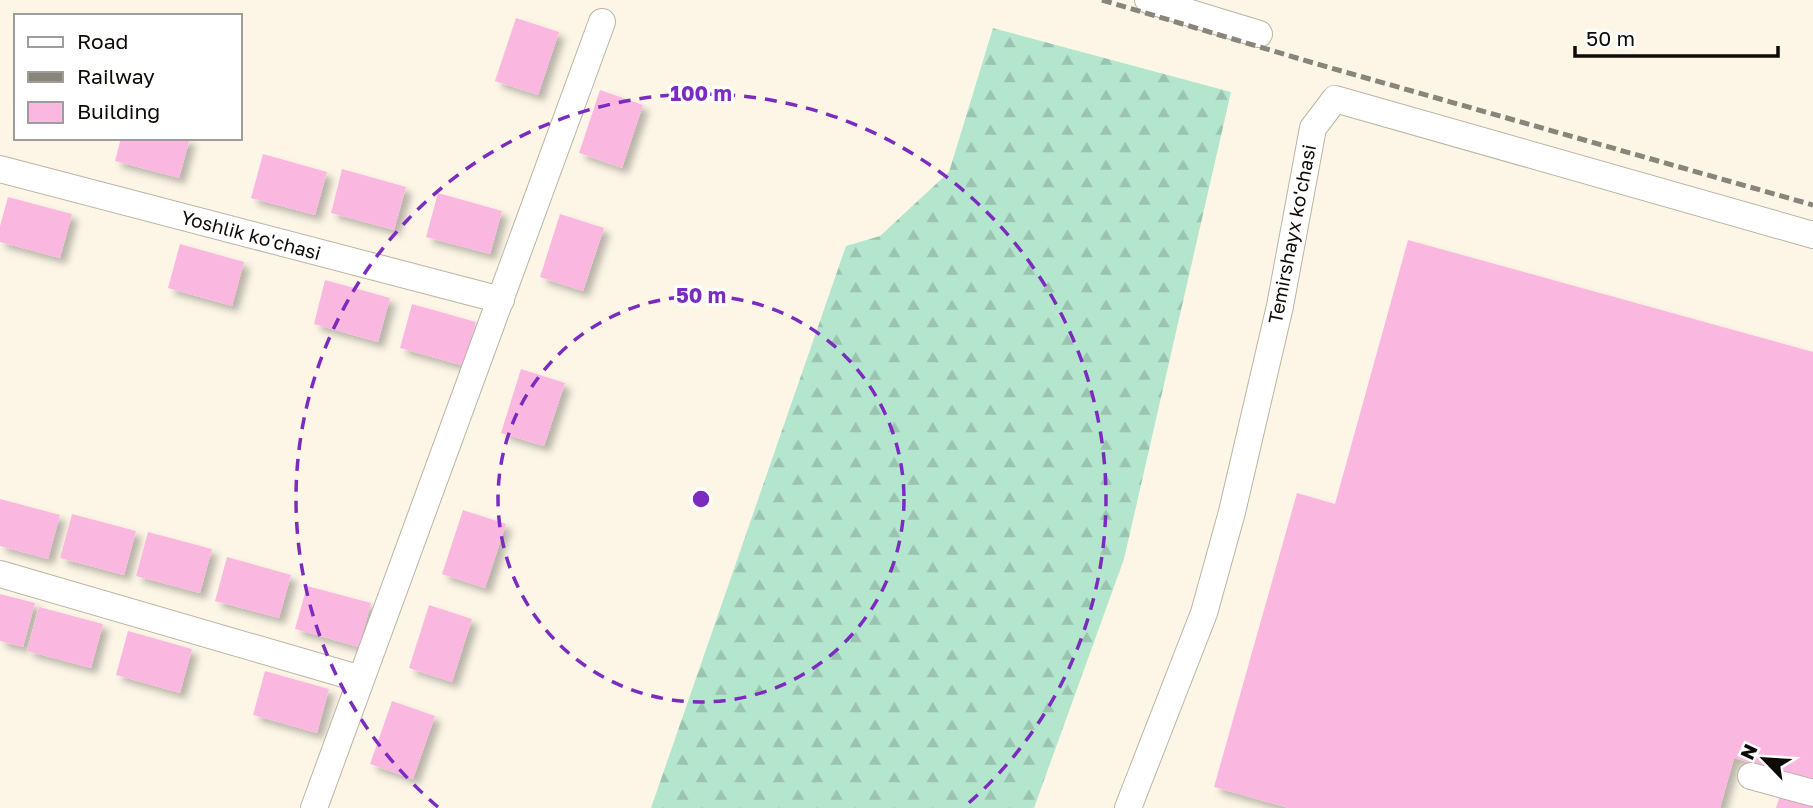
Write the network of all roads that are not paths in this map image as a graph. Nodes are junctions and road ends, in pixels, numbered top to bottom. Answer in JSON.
{"nodes":[{"id":1,"x":1148,"y":0,"type":"edge"},
{"id":2,"x":602,"y":22,"type":"dead end"},
{"id":3,"x":1259,"y":34,"type":"dead end"},
{"id":4,"x":0,"y":169,"type":"edge"},
{"id":5,"x":1813,"y":235,"type":"edge"},
{"id":6,"x":501,"y":300,"type":"junction"},
{"id":7,"x":0,"y":574,"type":"edge"},
{"id":8,"x":361,"y":679,"type":"junction"},
{"id":9,"x":1751,"y":776,"type":"dead end"},
{"id":10,"x":1813,"y":793,"type":"edge"},
{"id":11,"x":314,"y":808,"type":"edge"},
{"id":12,"x":1128,"y":808,"type":"edge"}],
"edges":[{"from":1,"to":3,"type":"street"},
{"from":2,"to":6,"type":"street"},
{"from":4,"to":6,"type":"street","name":"Yoshlik ko'chasi"},
{"from":5,"to":12,"type":"street","name":"Temirshayx ko'chasi"},
{"from":6,"to":8,"type":"street"},
{"from":7,"to":8,"type":"street"},
{"from":8,"to":11,"type":"street"},
{"from":9,"to":10,"type":"street"}]}
